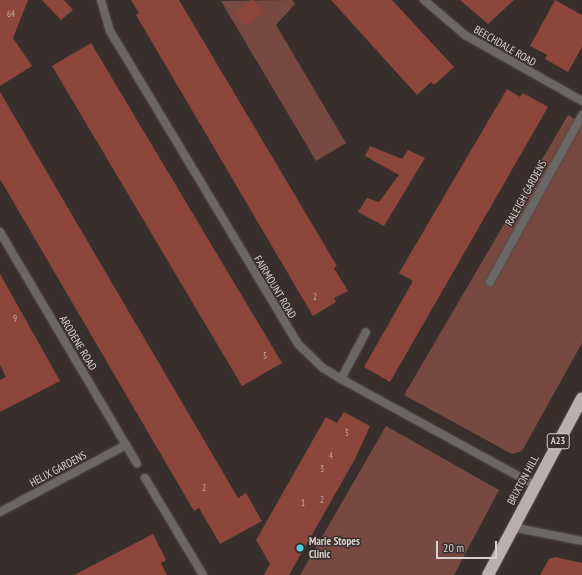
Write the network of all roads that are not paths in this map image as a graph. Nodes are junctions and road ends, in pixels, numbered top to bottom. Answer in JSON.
{"nodes":[{"id":1,"x":101,"y":0,"type":"edge"},
{"id":2,"x":424,"y":0,"type":"edge"},
{"id":3,"x":582,"y":101,"type":"edge"},
{"id":4,"x":582,"y":115,"type":"edge"},
{"id":5,"x":0,"y":232,"type":"edge"},
{"id":6,"x":490,"y":282,"type":"dead end"},
{"id":7,"x":366,"y":332,"type":"dead end"},
{"id":8,"x":341,"y":380,"type":"junction"},
{"id":9,"x":582,"y":398,"type":"edge"},
{"id":10,"x":126,"y":445,"type":"junction"},
{"id":11,"x":137,"y":464,"type":"dead end"},
{"id":12,"x":145,"y":478,"type":"dead end"},
{"id":13,"x":535,"y":485,"type":"junction"},
{"id":14,"x":0,"y":512,"type":"edge"},
{"id":15,"x":512,"y":528,"type":"junction"},
{"id":16,"x":582,"y":541,"type":"edge"},
{"id":17,"x":203,"y":575,"type":"edge"},
{"id":18,"x":488,"y":575,"type":"edge"}],
"edges":[{"from":1,"to":8,"type":"street","name":"FAIRMOUNT ROAD"},
{"from":2,"to":3,"type":"street","name":"BEECHDALE ROAD"},
{"from":4,"to":6,"type":"street","name":"RALEIGH GARDENS"},
{"from":5,"to":10,"type":"street","name":"ARODENE ROAD"},
{"from":7,"to":8,"type":"street"},
{"from":8,"to":13,"type":"street","name":"FAIRMOUNT ROAD"},
{"from":9,"to":13,"type":"highway","name":"BRIXTON HILL","number":"A23"},
{"from":10,"to":11,"type":"street","name":"ARODENE ROAD"},
{"from":10,"to":14,"type":"street","name":"HELIX GARDENS"},
{"from":12,"to":17,"type":"street"},
{"from":13,"to":15,"type":"highway","name":"BRIXTON HILL","number":"A23"},
{"from":15,"to":16,"type":"street"},
{"from":15,"to":18,"type":"highway","name":"BRIXTON HILL","number":"A23"}]}
